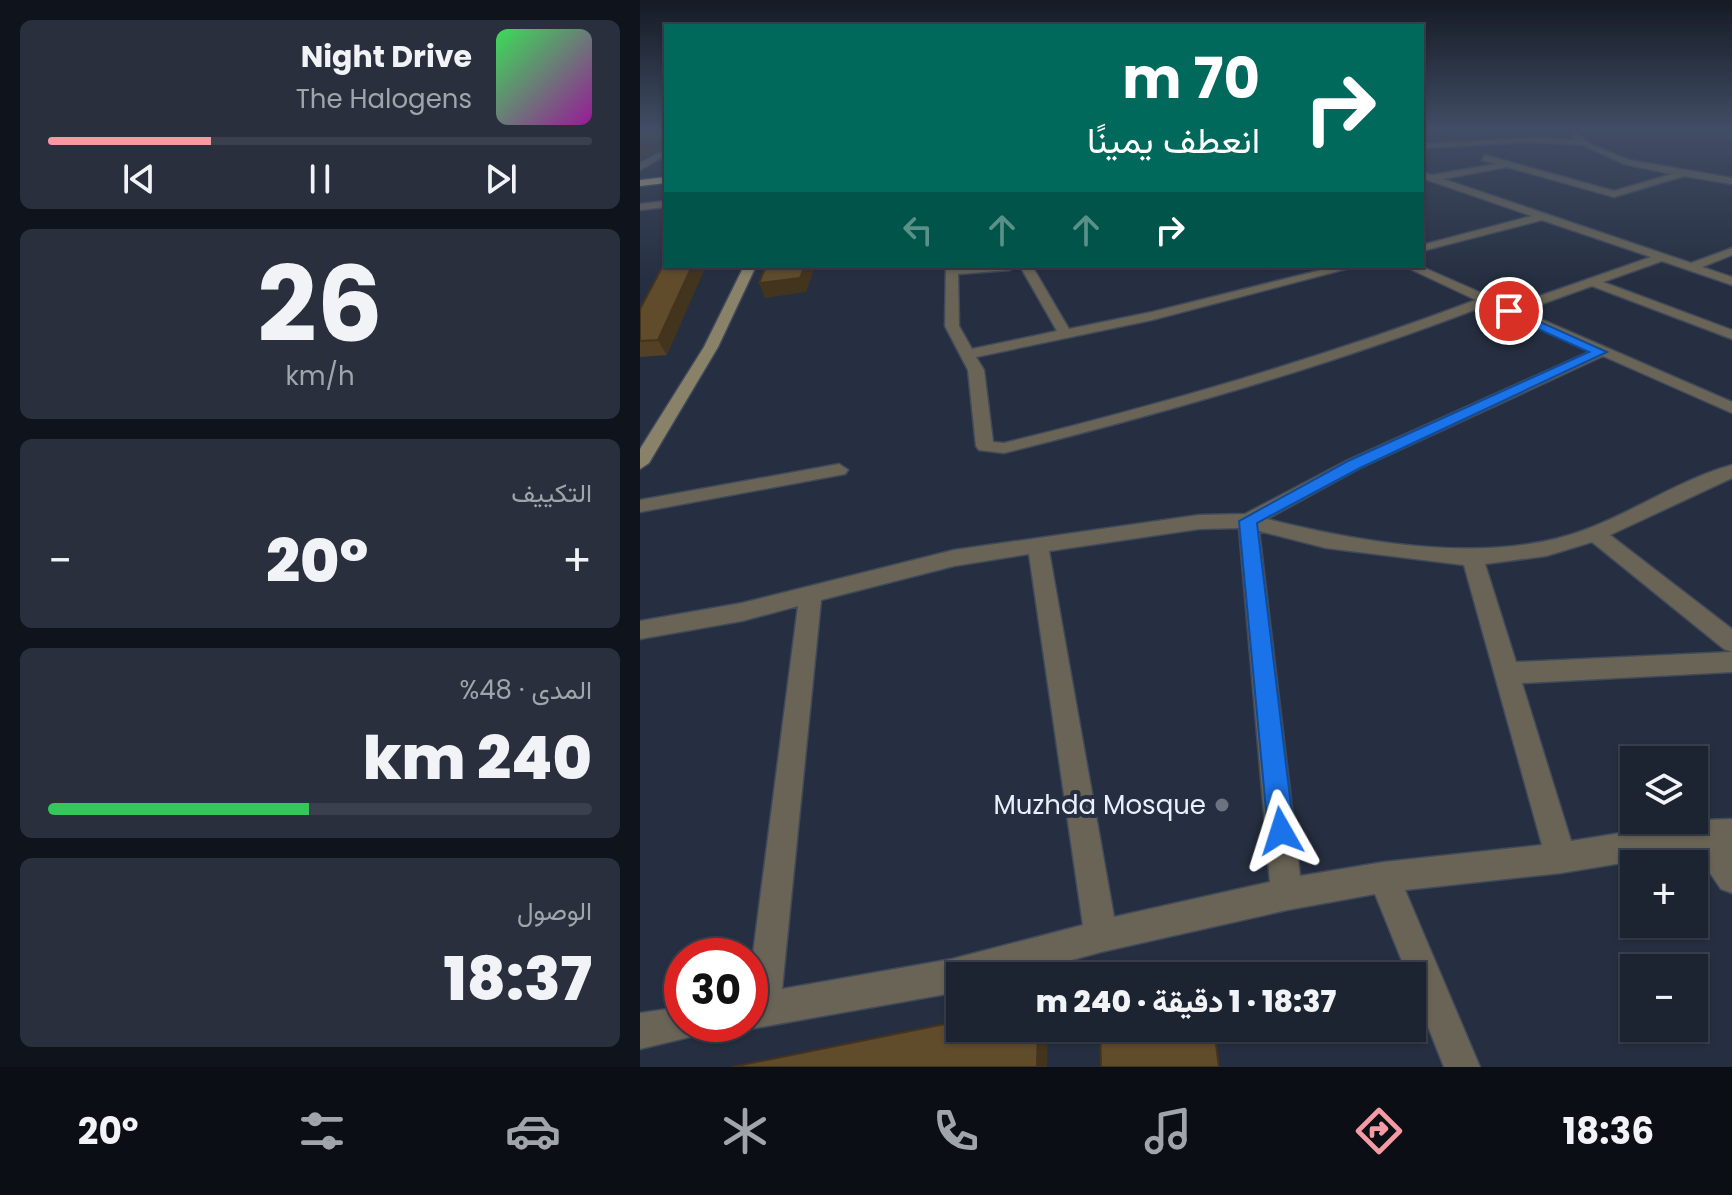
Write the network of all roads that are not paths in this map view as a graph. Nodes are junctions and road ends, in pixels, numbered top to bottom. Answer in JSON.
{"nodes":[{"id":1,"x":1434,"y":180,"type":"edge"},
{"id":2,"x":1562,"y":180,"type":"edge"},
{"id":3,"x":1656,"y":180,"type":"edge"},
{"id":4,"x":1664,"y":180,"type":"edge"},
{"id":5,"x":1661,"y":181,"type":"junction"},
{"id":6,"x":664,"y":204,"type":"edge"},
{"id":7,"x":640,"y":207,"type":"edge"},
{"id":8,"x":1540,"y":217,"type":"junction"},
{"id":9,"x":1424,"y":247,"type":"edge"},
{"id":10,"x":1732,"y":251,"type":"edge"},
{"id":11,"x":1659,"y":258,"type":"junction"},
{"id":12,"x":749,"y":268,"type":"edge"},
{"id":13,"x":952,"y":268,"type":"edge"},
{"id":14,"x":1027,"y":268,"type":"edge"},
{"id":15,"x":1343,"y":268,"type":"edge"},
{"id":16,"x":1414,"y":268,"type":"edge"},
{"id":17,"x":1689,"y":268,"type":"junction"},
{"id":18,"x":1732,"y":281,"type":"edge"},
{"id":19,"x":1595,"y":283,"type":"junction"},
{"id":20,"x":1484,"y":301,"type":"junction"},
{"id":21,"x":1509,"y":311,"type":"junction"},
{"id":22,"x":1065,"y":334,"type":"junction"},
{"id":23,"x":1732,"y":335,"type":"edge"},
{"id":24,"x":1600,"y":352,"type":"junction"},
{"id":25,"x":967,"y":354,"type":"junction"},
{"id":26,"x":1732,"y":408,"type":"edge"},
{"id":27,"x":640,"y":463,"type":"edge"},
{"id":28,"x":839,"y":470,"type":"dead end"},
{"id":29,"x":1732,"y":471,"type":"edge"},
{"id":30,"x":640,"y":506,"type":"edge"},
{"id":31,"x":1248,"y":521,"type":"junction"},
{"id":32,"x":1595,"y":534,"type":"junction"},
{"id":33,"x":1038,"y":544,"type":"junction"},
{"id":34,"x":1473,"y":558,"type":"junction"},
{"id":35,"x":811,"y":594,"type":"junction"},
{"id":36,"x":640,"y":630,"type":"edge"},
{"id":37,"x":1732,"y":642,"type":"edge"},
{"id":38,"x":1732,"y":662,"type":"edge"},
{"id":39,"x":1507,"y":673,"type":"junction"},
{"id":40,"x":1717,"y":834,"type":"edge"},
{"id":41,"x":1561,"y":858,"type":"junction"},
{"id":42,"x":1384,"y":877,"type":"junction"},
{"id":43,"x":1732,"y":878,"type":"edge"},
{"id":44,"x":1287,"y":894,"type":"junction"},
{"id":45,"x":1101,"y":936,"type":"junction"},
{"id":46,"x":766,"y":938,"type":"edge"},
{"id":47,"x":768,"y":1009,"type":"edge"},
{"id":48,"x":664,"y":1027,"type":"edge"},
{"id":49,"x":640,"y":1031,"type":"edge"},
{"id":50,"x":1462,"y":1067,"type":"edge"}],
"edges":[{"from":1,"to":8,"type":"street"},
{"from":2,"to":5,"type":"street"},
{"from":3,"to":5,"type":"street"},
{"from":4,"to":5,"type":"street"},
{"from":6,"to":7,"type":"street"},
{"from":8,"to":9,"type":"street"},
{"from":8,"to":11,"type":"street"},
{"from":10,"to":17,"type":"street"},
{"from":11,"to":17,"type":"street"},
{"from":11,"to":19,"type":"street"},
{"from":12,"to":27,"type":"street"},
{"from":13,"to":25,"type":"street"},
{"from":14,"to":22,"type":"street"},
{"from":15,"to":22,"type":"street"},
{"from":16,"to":20,"type":"street"},
{"from":17,"to":18,"type":"street"},
{"from":19,"to":21,"type":"street"},
{"from":19,"to":23,"type":"street"},
{"from":20,"to":21,"type":"street"},
{"from":20,"to":25,"type":"street"},
{"from":21,"to":24,"type":"street"},
{"from":22,"to":25,"type":"street"},
{"from":24,"to":26,"type":"street"},
{"from":24,"to":31,"type":"street"},
{"from":28,"to":30,"type":"street"},
{"from":29,"to":32,"type":"street"},
{"from":31,"to":33,"type":"street"},
{"from":31,"to":34,"type":"street"},
{"from":31,"to":44,"type":"street"},
{"from":32,"to":34,"type":"street"},
{"from":32,"to":37,"type":"street"},
{"from":33,"to":35,"type":"street"},
{"from":33,"to":45,"type":"street"},
{"from":34,"to":39,"type":"street"},
{"from":35,"to":36,"type":"street"},
{"from":35,"to":46,"type":"street"},
{"from":38,"to":39,"type":"street"},
{"from":39,"to":41,"type":"street"},
{"from":40,"to":41,"type":"street"},
{"from":40,"to":43,"type":"street"},
{"from":41,"to":42,"type":"street"},
{"from":42,"to":44,"type":"street"},
{"from":42,"to":50,"type":"street"},
{"from":44,"to":45,"type":"street"},
{"from":45,"to":47,"type":"street"},
{"from":48,"to":49,"type":"street"}]}
